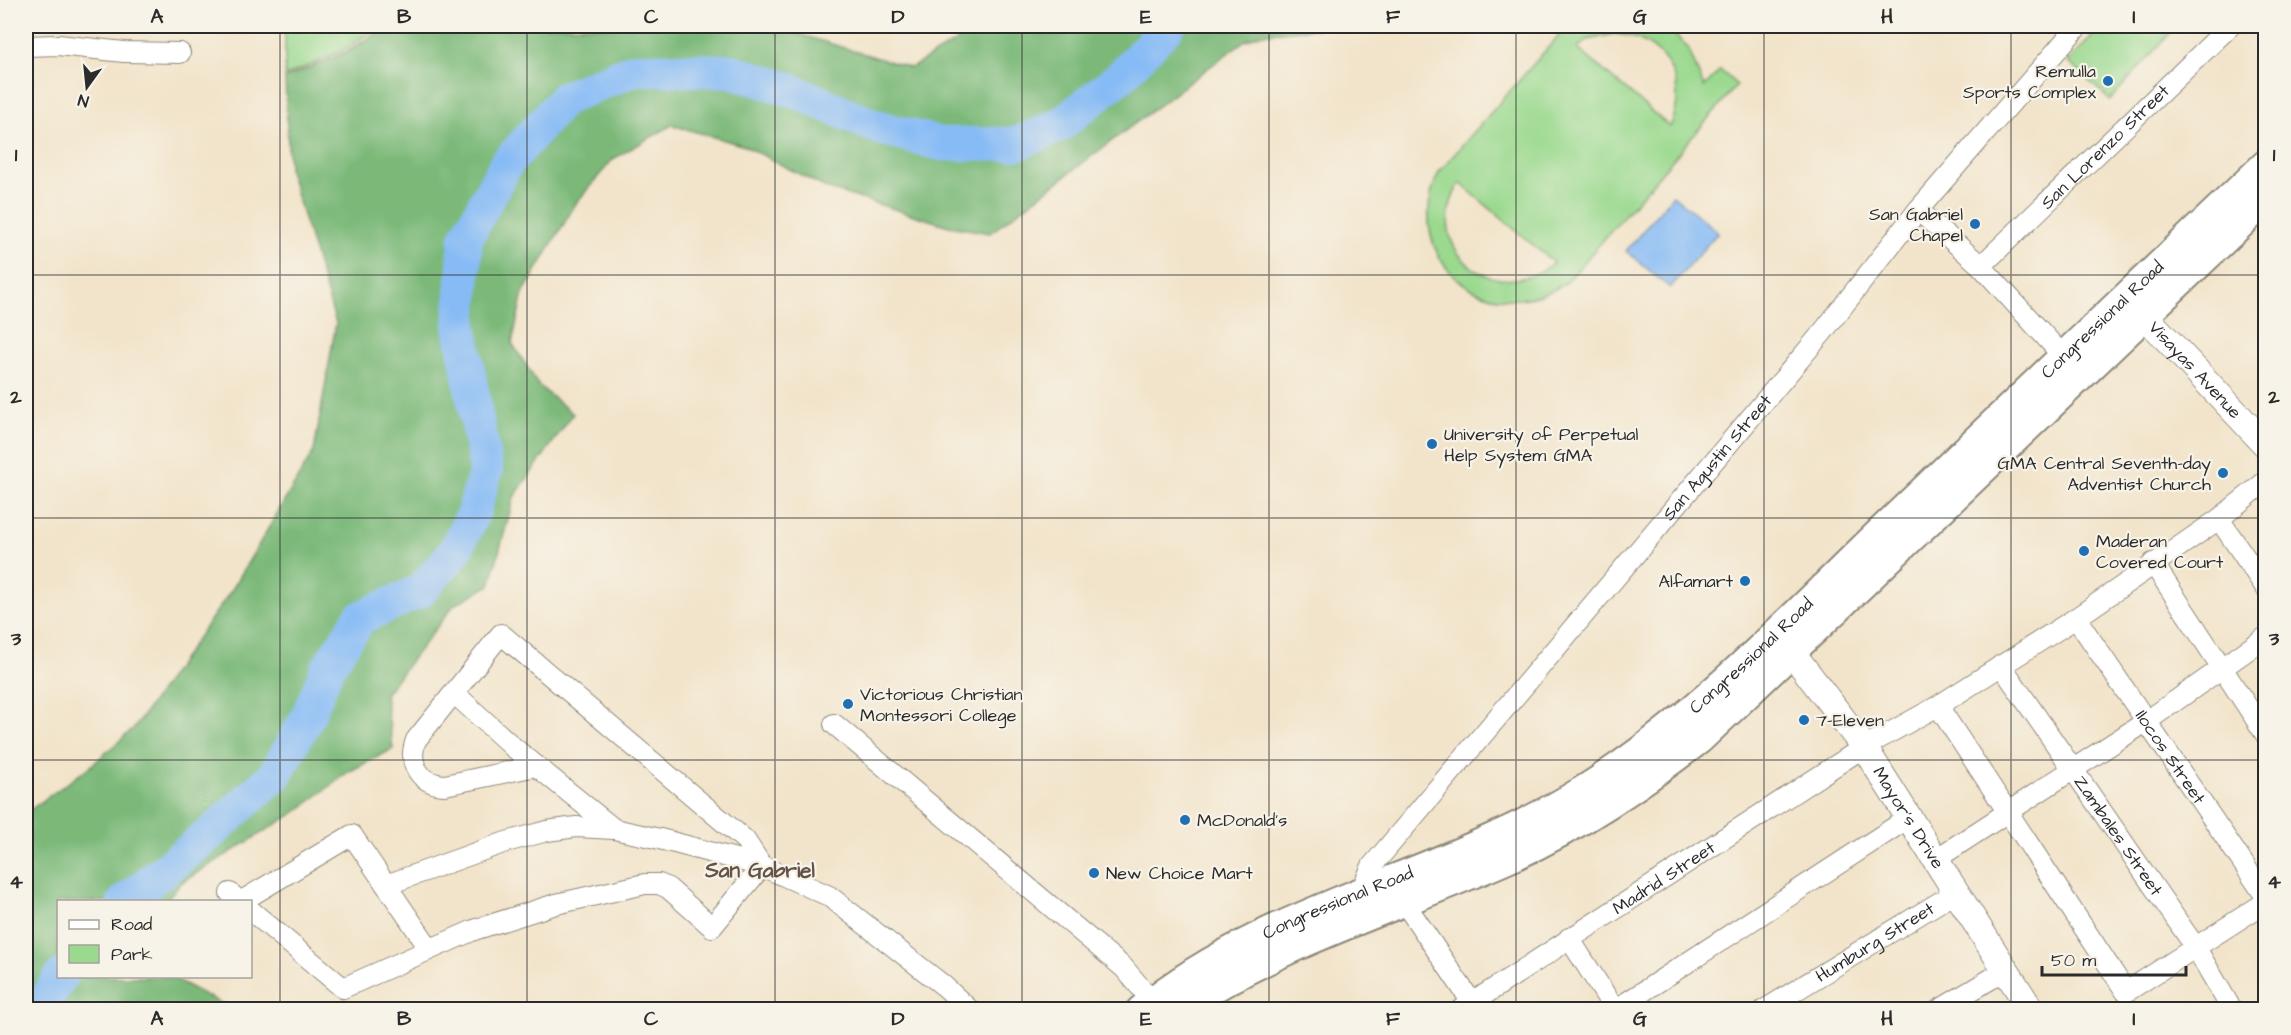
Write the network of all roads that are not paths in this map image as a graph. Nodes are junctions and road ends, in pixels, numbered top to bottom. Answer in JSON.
{"nodes":[{"id":1,"x":2078,"y":26,"type":"edge"},
{"id":2,"x":2230,"y":26,"type":"edge"},
{"id":3,"x":26,"y":46,"type":"edge"},
{"id":4,"x":180,"y":54,"type":"dead end"},
{"id":5,"x":2265,"y":164,"type":"edge"},
{"id":6,"x":2265,"y":200,"type":"edge"},
{"id":7,"x":1918,"y":210,"type":"junction"},
{"id":8,"x":1981,"y":266,"type":"junction"},
{"id":9,"x":2136,"y":306,"type":"junction"},
{"id":10,"x":2063,"y":356,"type":"junction"},
{"id":11,"x":2265,"y":445,"type":"edge"},
{"id":12,"x":2265,"y":481,"type":"edge"},
{"id":13,"x":2219,"y":519,"type":"junction"},
{"id":14,"x":2153,"y":563,"type":"junction"},
{"id":15,"x":2265,"y":588,"type":"edge"},
{"id":16,"x":2076,"y":618,"type":"junction"},
{"id":17,"x":2265,"y":637,"type":"edge"},
{"id":18,"x":1784,"y":641,"type":"junction"},
{"id":19,"x":2001,"y":664,"type":"junction"},
{"id":20,"x":2221,"y":666,"type":"junction"},
{"id":21,"x":454,"y":693,"type":"junction"},
{"id":22,"x":1938,"y":706,"type":"junction"},
{"id":23,"x":2147,"y":721,"type":"junction"},
{"id":24,"x":834,"y":724,"type":"dead end"},
{"id":25,"x":2265,"y":735,"type":"edge"},
{"id":26,"x":1864,"y":747,"type":"junction"},
{"id":27,"x":536,"y":766,"type":"junction"},
{"id":28,"x":2074,"y":768,"type":"junction"},
{"id":29,"x":2006,"y":811,"type":"junction"},
{"id":30,"x":1910,"y":817,"type":"junction"},
{"id":31,"x":614,"y":830,"type":"junction"},
{"id":32,"x":1936,"y":859,"type":"junction"},
{"id":33,"x":762,"y":866,"type":"junction"},
{"id":34,"x":386,"y":885,"type":"junction"},
{"id":35,"x":1400,"y":890,"type":"junction"},
{"id":36,"x":1361,"y":891,"type":"junction"},
{"id":37,"x":1956,"y":892,"type":"junction"},
{"id":38,"x":230,"y":893,"type":"dead end"},
{"id":39,"x":2265,"y":897,"type":"edge"},
{"id":40,"x":238,"y":900,"type":"edge"},
{"id":41,"x":243,"y":900,"type":"edge"},
{"id":42,"x":2265,"y":903,"type":"edge"},
{"id":43,"x":252,"y":912,"type":"edge"},
{"id":44,"x":1569,"y":938,"type":"junction"},
{"id":45,"x":429,"y":948,"type":"junction"},
{"id":46,"x":2196,"y":948,"type":"junction"},
{"id":47,"x":2004,"y":971,"type":"junction"},
{"id":48,"x":1157,"y":1006,"type":"edge"},
{"id":49,"x":1470,"y":1007,"type":"edge"},
{"id":50,"x":1615,"y":1009,"type":"edge"},
{"id":51,"x":970,"y":1010,"type":"edge"},
{"id":52,"x":1764,"y":1010,"type":"edge"},
{"id":53,"x":1939,"y":1010,"type":"edge"},
{"id":54,"x":2031,"y":1010,"type":"edge"},
{"id":55,"x":2232,"y":1010,"type":"edge"}],
"edges":[{"from":1,"to":7,"type":"street","name":"San Agustin Street"},
{"from":2,"to":8,"type":"street","name":"San Lorenzo Street"},
{"from":3,"to":4,"type":"street"},
{"from":5,"to":9,"type":"main road","name":"Congressional Road"},
{"from":6,"to":9,"type":"main road","name":"Congressional Road"},
{"from":7,"to":8,"type":"street"},
{"from":7,"to":36,"type":"street","name":"San Agustin Street"},
{"from":8,"to":10,"type":"street"},
{"from":9,"to":10,"type":"main road","name":"Congressional Road"},
{"from":9,"to":11,"type":"street","name":"Visayas Avenue"},
{"from":9,"to":18,"type":"main road","name":"Congressional Road"},
{"from":10,"to":18,"type":"main road","name":"Congressional Road"},
{"from":12,"to":13,"type":"street"},
{"from":13,"to":14,"type":"street"},
{"from":13,"to":15,"type":"street"},
{"from":14,"to":16,"type":"street"},
{"from":14,"to":20,"type":"street"},
{"from":16,"to":19,"type":"street"},
{"from":16,"to":23,"type":"street","name":"Ilocos Street"},
{"from":17,"to":20,"type":"street"},
{"from":18,"to":26,"type":"street","name":"Mayor's Drive"},
{"from":18,"to":35,"type":"main road","name":"Congressional Road"},
{"from":19,"to":22,"type":"street"},
{"from":19,"to":28,"type":"street","name":"Zambales Street"},
{"from":20,"to":23,"type":"street"},
{"from":20,"to":25,"type":"street"},
{"from":21,"to":27,"type":"street"},
{"from":21,"to":27,"type":"street"},
{"from":21,"to":33,"type":"street"},
{"from":22,"to":26,"type":"street"},
{"from":22,"to":29,"type":"street"},
{"from":23,"to":28,"type":"street"},
{"from":23,"to":39,"type":"street","name":"Ilocos Street"},
{"from":24,"to":48,"type":"street"},
{"from":26,"to":30,"type":"street","name":"Mayor's Drive"},
{"from":26,"to":44,"type":"street","name":"Madrid Street"},
{"from":27,"to":31,"type":"street"},
{"from":28,"to":29,"type":"street"},
{"from":28,"to":46,"type":"street","name":"Zambales Street"},
{"from":29,"to":32,"type":"street"},
{"from":29,"to":46,"type":"street"},
{"from":30,"to":32,"type":"street","name":"Mayor's Drive"},
{"from":30,"to":50,"type":"street"},
{"from":31,"to":33,"type":"street"},
{"from":31,"to":34,"type":"street"},
{"from":32,"to":37,"type":"street","name":"Mayor's Drive"},
{"from":33,"to":45,"type":"street"},
{"from":33,"to":51,"type":"street"},
{"from":34,"to":41,"type":"street"},
{"from":34,"to":45,"type":"street"},
{"from":35,"to":36,"type":"main road","name":"Congressional Road"},
{"from":35,"to":48,"type":"main road","name":"Congressional Road"},
{"from":35,"to":49,"type":"street"},
{"from":36,"to":48,"type":"main road","name":"Congressional Road"},
{"from":37,"to":47,"type":"street","name":"Mayor's Drive"},
{"from":37,"to":52,"type":"street","name":"Humburg Street"},
{"from":38,"to":40,"type":"street"},
{"from":42,"to":46,"type":"street"},
{"from":43,"to":45,"type":"street"},
{"from":44,"to":49,"type":"street","name":"Madrid Street"},
{"from":44,"to":50,"type":"street"},
{"from":46,"to":55,"type":"street","name":"Zambales Street"},
{"from":47,"to":53,"type":"street"},
{"from":47,"to":54,"type":"street","name":"Mayor's Drive"}]}
